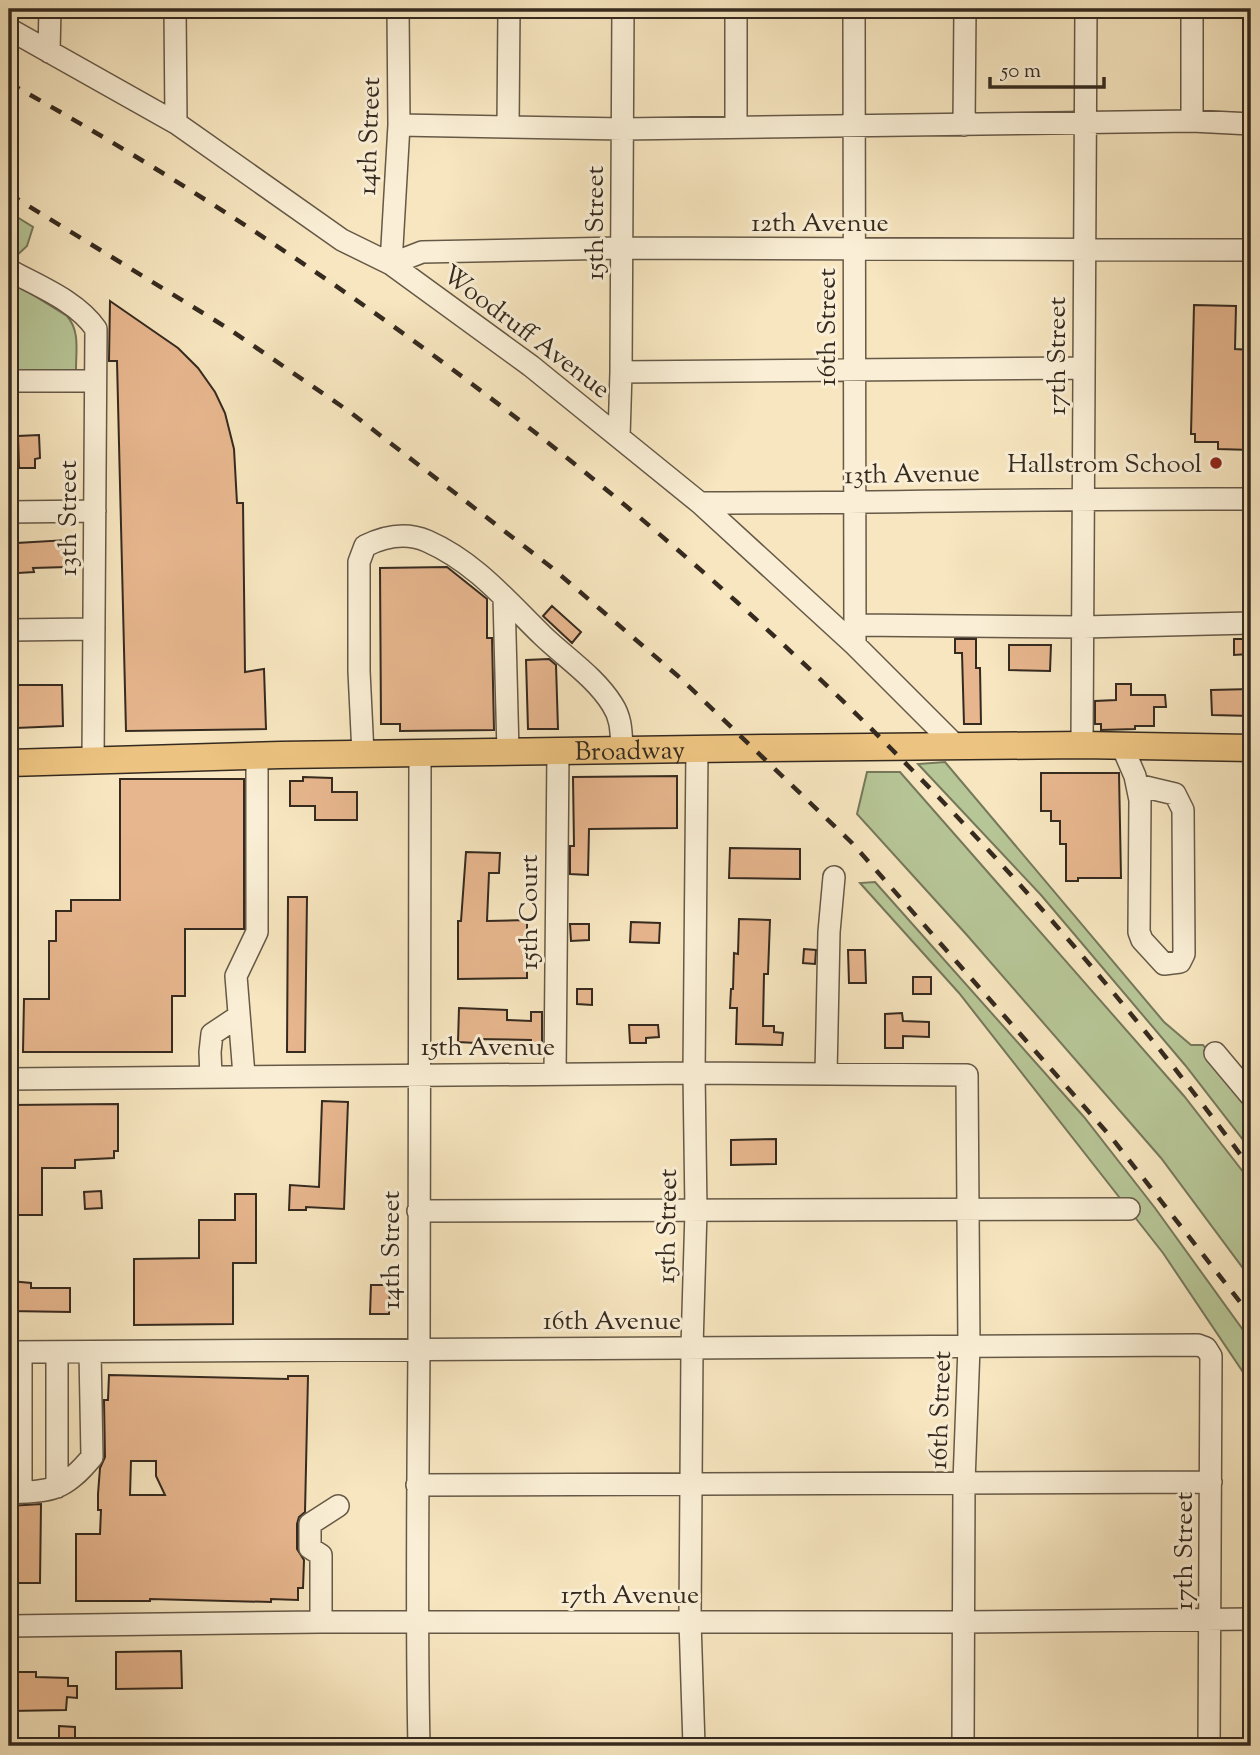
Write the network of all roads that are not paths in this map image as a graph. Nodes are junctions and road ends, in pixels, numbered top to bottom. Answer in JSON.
{"nodes":[{"id":1,"x":50,"y":9,"type":"edge"},
{"id":2,"x":175,"y":9,"type":"edge"},
{"id":3,"x":398,"y":9,"type":"edge"},
{"id":4,"x":509,"y":9,"type":"edge"},
{"id":5,"x":623,"y":9,"type":"edge"},
{"id":6,"x":736,"y":9,"type":"edge"},
{"id":7,"x":855,"y":9,"type":"edge"},
{"id":8,"x":965,"y":9,"type":"edge"},
{"id":9,"x":1086,"y":9,"type":"edge"},
{"id":10,"x":1192,"y":9,"type":"edge"},
{"id":11,"x":9,"y":29,"type":"edge"},
{"id":12,"x":49,"y":52,"type":"junction"},
{"id":13,"x":1192,"y":121,"type":"junction"},
{"id":14,"x":176,"y":123,"type":"junction"},
{"id":15,"x":1085,"y":123,"type":"junction"},
{"id":16,"x":1251,"y":124,"type":"edge"},
{"id":17,"x":399,"y":125,"type":"junction"},
{"id":18,"x":964,"y":125,"type":"junction"},
{"id":19,"x":508,"y":127,"type":"junction"},
{"id":20,"x":736,"y":127,"type":"junction"},
{"id":21,"x":854,"y":127,"type":"junction"},
{"id":22,"x":622,"y":129,"type":"junction"},
{"id":23,"x":621,"y":248,"type":"junction"},
{"id":24,"x":854,"y":250,"type":"junction"},
{"id":25,"x":1084,"y":250,"type":"junction"},
{"id":26,"x":1251,"y":250,"type":"edge"},
{"id":27,"x":391,"y":264,"type":"junction"},
{"id":28,"x":9,"y":270,"type":"edge"},
{"id":29,"x":1084,"y":368,"type":"junction"},
{"id":30,"x":855,"y":371,"type":"junction"},
{"id":31,"x":621,"y":372,"type":"junction"},
{"id":32,"x":9,"y":381,"type":"edge"},
{"id":33,"x":95,"y":381,"type":"junction"},
{"id":34,"x":619,"y":437,"type":"junction"},
{"id":35,"x":1084,"y":498,"type":"junction"},
{"id":36,"x":1251,"y":499,"type":"edge"},
{"id":37,"x":700,"y":503,"type":"junction"},
{"id":38,"x":855,"y":503,"type":"junction"},
{"id":39,"x":95,"y":511,"type":"junction"},
{"id":40,"x":9,"y":512,"type":"edge"},
{"id":41,"x":504,"y":597,"type":"junction"},
{"id":42,"x":1251,"y":624,"type":"edge"},
{"id":43,"x":1083,"y":627,"type":"junction"},
{"id":44,"x":94,"y":629,"type":"junction"},
{"id":45,"x":9,"y":630,"type":"edge"},
{"id":46,"x":855,"y":635,"type":"junction"},
{"id":47,"x":1082,"y":745,"type":"junction"},
{"id":48,"x":1122,"y":746,"type":"junction"},
{"id":49,"x":958,"y":748,"type":"junction"},
{"id":50,"x":1251,"y":748,"type":"edge"},
{"id":51,"x":697,"y":749,"type":"junction"},
{"id":52,"x":622,"y":750,"type":"junction"},
{"id":53,"x":508,"y":752,"type":"junction"},
{"id":54,"x":558,"y":752,"type":"junction"},
{"id":55,"x":420,"y":753,"type":"junction"},
{"id":56,"x":363,"y":754,"type":"junction"},
{"id":57,"x":257,"y":755,"type":"junction"},
{"id":58,"x":93,"y":761,"type":"junction"},
{"id":59,"x":9,"y":763,"type":"edge"},
{"id":60,"x":1138,"y":785,"type":"junction"},
{"id":61,"x":834,"y":877,"type":"dead end"},
{"id":62,"x":239,"y":1016,"type":"junction"},
{"id":63,"x":1215,"y":1053,"type":"dead end"},
{"id":64,"x":694,"y":1073,"type":"junction"},
{"id":65,"x":421,"y":1074,"type":"junction"},
{"id":66,"x":555,"y":1074,"type":"junction"},
{"id":67,"x":826,"y":1074,"type":"junction"},
{"id":68,"x":244,"y":1075,"type":"junction"},
{"id":69,"x":967,"y":1075,"type":"joint"},
{"id":70,"x":211,"y":1076,"type":"junction"},
{"id":71,"x":9,"y":1079,"type":"edge"},
{"id":72,"x":1251,"y":1096,"type":"edge"},
{"id":73,"x":1129,"y":1209,"type":"dead end"},
{"id":74,"x":969,"y":1210,"type":"junction"},
{"id":75,"x":418,"y":1211,"type":"junction"},
{"id":76,"x":696,"y":1211,"type":"junction"},
{"id":77,"x":692,"y":1347,"type":"junction"},
{"id":78,"x":969,"y":1347,"type":"junction"},
{"id":79,"x":419,"y":1349,"type":"junction"},
{"id":80,"x":15,"y":1352,"type":"edge"},
{"id":81,"x":57,"y":1352,"type":"junction"},
{"id":82,"x":90,"y":1352,"type":"junction"},
{"id":83,"x":1211,"y":1356,"type":"joint"},
{"id":84,"x":964,"y":1482,"type":"junction"},
{"id":85,"x":1211,"y":1482,"type":"junction"},
{"id":86,"x":691,"y":1483,"type":"junction"},
{"id":87,"x":417,"y":1485,"type":"junction"},
{"id":88,"x":57,"y":1487,"type":"junction"},
{"id":89,"x":15,"y":1492,"type":"edge"},
{"id":90,"x":338,"y":1506,"type":"dead end"},
{"id":91,"x":1210,"y":1619,"type":"junction"},
{"id":92,"x":1251,"y":1619,"type":"edge"},
{"id":93,"x":690,"y":1621,"type":"junction"},
{"id":94,"x":321,"y":1622,"type":"junction"},
{"id":95,"x":416,"y":1622,"type":"junction"},
{"id":96,"x":964,"y":1622,"type":"junction"},
{"id":97,"x":9,"y":1626,"type":"edge"},
{"id":98,"x":419,"y":1746,"type":"edge"},
{"id":99,"x":694,"y":1746,"type":"edge"},
{"id":100,"x":962,"y":1746,"type":"edge"},
{"id":101,"x":1209,"y":1746,"type":"edge"}],
"edges":[{"from":1,"to":12,"type":"street"},
{"from":2,"to":14,"type":"street"},
{"from":3,"to":17,"type":"street","name":"14th Street"},
{"from":4,"to":19,"type":"street"},
{"from":5,"to":22,"type":"street","name":"15th Street"},
{"from":6,"to":20,"type":"street"},
{"from":7,"to":21,"type":"street","name":"16th Street"},
{"from":8,"to":18,"type":"street"},
{"from":9,"to":15,"type":"street","name":"17th Street"},
{"from":10,"to":13,"type":"street"},
{"from":11,"to":12,"type":"street","name":"Woodruff Avenue"},
{"from":12,"to":14,"type":"street","name":"Woodruff Avenue"},
{"from":13,"to":15,"type":"street"},
{"from":13,"to":16,"type":"street"},
{"from":14,"to":27,"type":"street","name":"Woodruff Avenue"},
{"from":15,"to":18,"type":"street"},
{"from":15,"to":25,"type":"street","name":"17th Street"},
{"from":17,"to":19,"type":"street"},
{"from":17,"to":27,"type":"street","name":"14th Street"},
{"from":18,"to":21,"type":"street"},
{"from":19,"to":22,"type":"street"},
{"from":20,"to":21,"type":"street"},
{"from":20,"to":22,"type":"street"},
{"from":21,"to":24,"type":"street","name":"16th Street"},
{"from":22,"to":23,"type":"street","name":"15th Street"},
{"from":23,"to":24,"type":"street","name":"12th Avenue"},
{"from":23,"to":27,"type":"street","name":"12th Avenue"},
{"from":23,"to":31,"type":"street","name":"15th Street"},
{"from":24,"to":25,"type":"street","name":"12th Avenue"},
{"from":24,"to":30,"type":"street","name":"16th Street"},
{"from":25,"to":26,"type":"street","name":"12th Avenue"},
{"from":25,"to":29,"type":"street","name":"17th Street"},
{"from":27,"to":34,"type":"street","name":"Woodruff Avenue"},
{"from":28,"to":33,"type":"street","name":"13th Street"},
{"from":29,"to":30,"type":"street"},
{"from":29,"to":35,"type":"street","name":"17th Street"},
{"from":30,"to":31,"type":"street"},
{"from":30,"to":38,"type":"street","name":"16th Street"},
{"from":31,"to":34,"type":"street","name":"15th Street"},
{"from":32,"to":33,"type":"street"},
{"from":33,"to":39,"type":"street","name":"13th Street"},
{"from":34,"to":37,"type":"street","name":"Woodruff Avenue"},
{"from":35,"to":36,"type":"street","name":"13th Avenue"},
{"from":35,"to":38,"type":"street","name":"13th Avenue"},
{"from":35,"to":43,"type":"street","name":"17th Street"},
{"from":37,"to":38,"type":"street","name":"13th Avenue"},
{"from":37,"to":46,"type":"street","name":"Woodruff Avenue"},
{"from":38,"to":46,"type":"street","name":"16th Street"},
{"from":39,"to":40,"type":"street"},
{"from":39,"to":44,"type":"street","name":"13th Street"},
{"from":41,"to":52,"type":"street"},
{"from":41,"to":53,"type":"street"},
{"from":41,"to":56,"type":"street"},
{"from":42,"to":43,"type":"street"},
{"from":43,"to":46,"type":"street"},
{"from":43,"to":47,"type":"street","name":"17th Street"},
{"from":44,"to":45,"type":"street"},
{"from":44,"to":58,"type":"street","name":"13th Street"},
{"from":46,"to":49,"type":"street","name":"Woodruff Avenue"},
{"from":47,"to":48,"type":"main road","name":"Broadway"},
{"from":47,"to":49,"type":"main road","name":"Broadway"},
{"from":48,"to":50,"type":"main road","name":"Broadway"},
{"from":48,"to":60,"type":"street"},
{"from":49,"to":51,"type":"main road","name":"Broadway"},
{"from":51,"to":52,"type":"main road","name":"Broadway"},
{"from":51,"to":64,"type":"street","name":"15th Street"},
{"from":52,"to":54,"type":"main road","name":"Broadway"},
{"from":53,"to":54,"type":"main road","name":"Broadway"},
{"from":53,"to":55,"type":"main road","name":"Broadway"},
{"from":54,"to":66,"type":"street","name":"15th Court"},
{"from":55,"to":56,"type":"main road","name":"Broadway"},
{"from":55,"to":65,"type":"street","name":"14th Street"},
{"from":56,"to":57,"type":"main road","name":"Broadway"},
{"from":57,"to":58,"type":"main road","name":"Broadway"},
{"from":57,"to":62,"type":"street"},
{"from":58,"to":59,"type":"main road","name":"Broadway"},
{"from":60,"to":60,"type":"street"},
{"from":61,"to":67,"type":"street"},
{"from":62,"to":68,"type":"street"},
{"from":62,"to":70,"type":"street"},
{"from":63,"to":72,"type":"street"},
{"from":64,"to":66,"type":"street","name":"15th Avenue"},
{"from":64,"to":67,"type":"street","name":"15th Avenue"},
{"from":64,"to":76,"type":"street","name":"15th Street"},
{"from":65,"to":66,"type":"street","name":"15th Avenue"},
{"from":65,"to":68,"type":"street","name":"15th Avenue"},
{"from":65,"to":75,"type":"street","name":"14th Street"},
{"from":67,"to":69,"type":"street","name":"15th Avenue"},
{"from":68,"to":70,"type":"street","name":"15th Avenue"},
{"from":69,"to":74,"type":"street","name":"16th Street"},
{"from":70,"to":71,"type":"street","name":"15th Avenue"},
{"from":73,"to":74,"type":"street"},
{"from":74,"to":76,"type":"street"},
{"from":74,"to":78,"type":"street","name":"16th Street"},
{"from":75,"to":76,"type":"street"},
{"from":75,"to":79,"type":"street","name":"14th Street"},
{"from":76,"to":77,"type":"street","name":"15th Street"},
{"from":77,"to":78,"type":"street","name":"16th Avenue"},
{"from":77,"to":79,"type":"street","name":"16th Avenue"},
{"from":77,"to":86,"type":"street","name":"15th Street"},
{"from":78,"to":83,"type":"street","name":"16th Avenue"},
{"from":78,"to":84,"type":"street","name":"16th Street"},
{"from":79,"to":82,"type":"street","name":"16th Avenue"},
{"from":79,"to":87,"type":"street","name":"14th Street"},
{"from":80,"to":81,"type":"street","name":"16th Avenue"},
{"from":80,"to":89,"type":"street"},
{"from":81,"to":82,"type":"street","name":"16th Avenue"},
{"from":81,"to":88,"type":"street"},
{"from":82,"to":88,"type":"street"},
{"from":83,"to":85,"type":"street","name":"17th Street"},
{"from":84,"to":85,"type":"street"},
{"from":84,"to":86,"type":"street"},
{"from":84,"to":96,"type":"street","name":"16th Street"},
{"from":85,"to":91,"type":"street","name":"17th Street"},
{"from":86,"to":87,"type":"street"},
{"from":86,"to":93,"type":"street","name":"15th Street"},
{"from":87,"to":95,"type":"street","name":"14th Street"},
{"from":88,"to":89,"type":"street"},
{"from":90,"to":94,"type":"street"},
{"from":91,"to":92,"type":"street","name":"17th Avenue"},
{"from":91,"to":96,"type":"street","name":"17th Avenue"},
{"from":91,"to":101,"type":"street","name":"17th Street"},
{"from":93,"to":95,"type":"street","name":"17th Avenue"},
{"from":93,"to":96,"type":"street","name":"17th Avenue"},
{"from":93,"to":99,"type":"street","name":"15th Street"},
{"from":94,"to":95,"type":"street","name":"17th Avenue"},
{"from":94,"to":97,"type":"street","name":"17th Avenue"},
{"from":95,"to":98,"type":"street","name":"14th Street"},
{"from":96,"to":100,"type":"street","name":"16th Street"}]}
